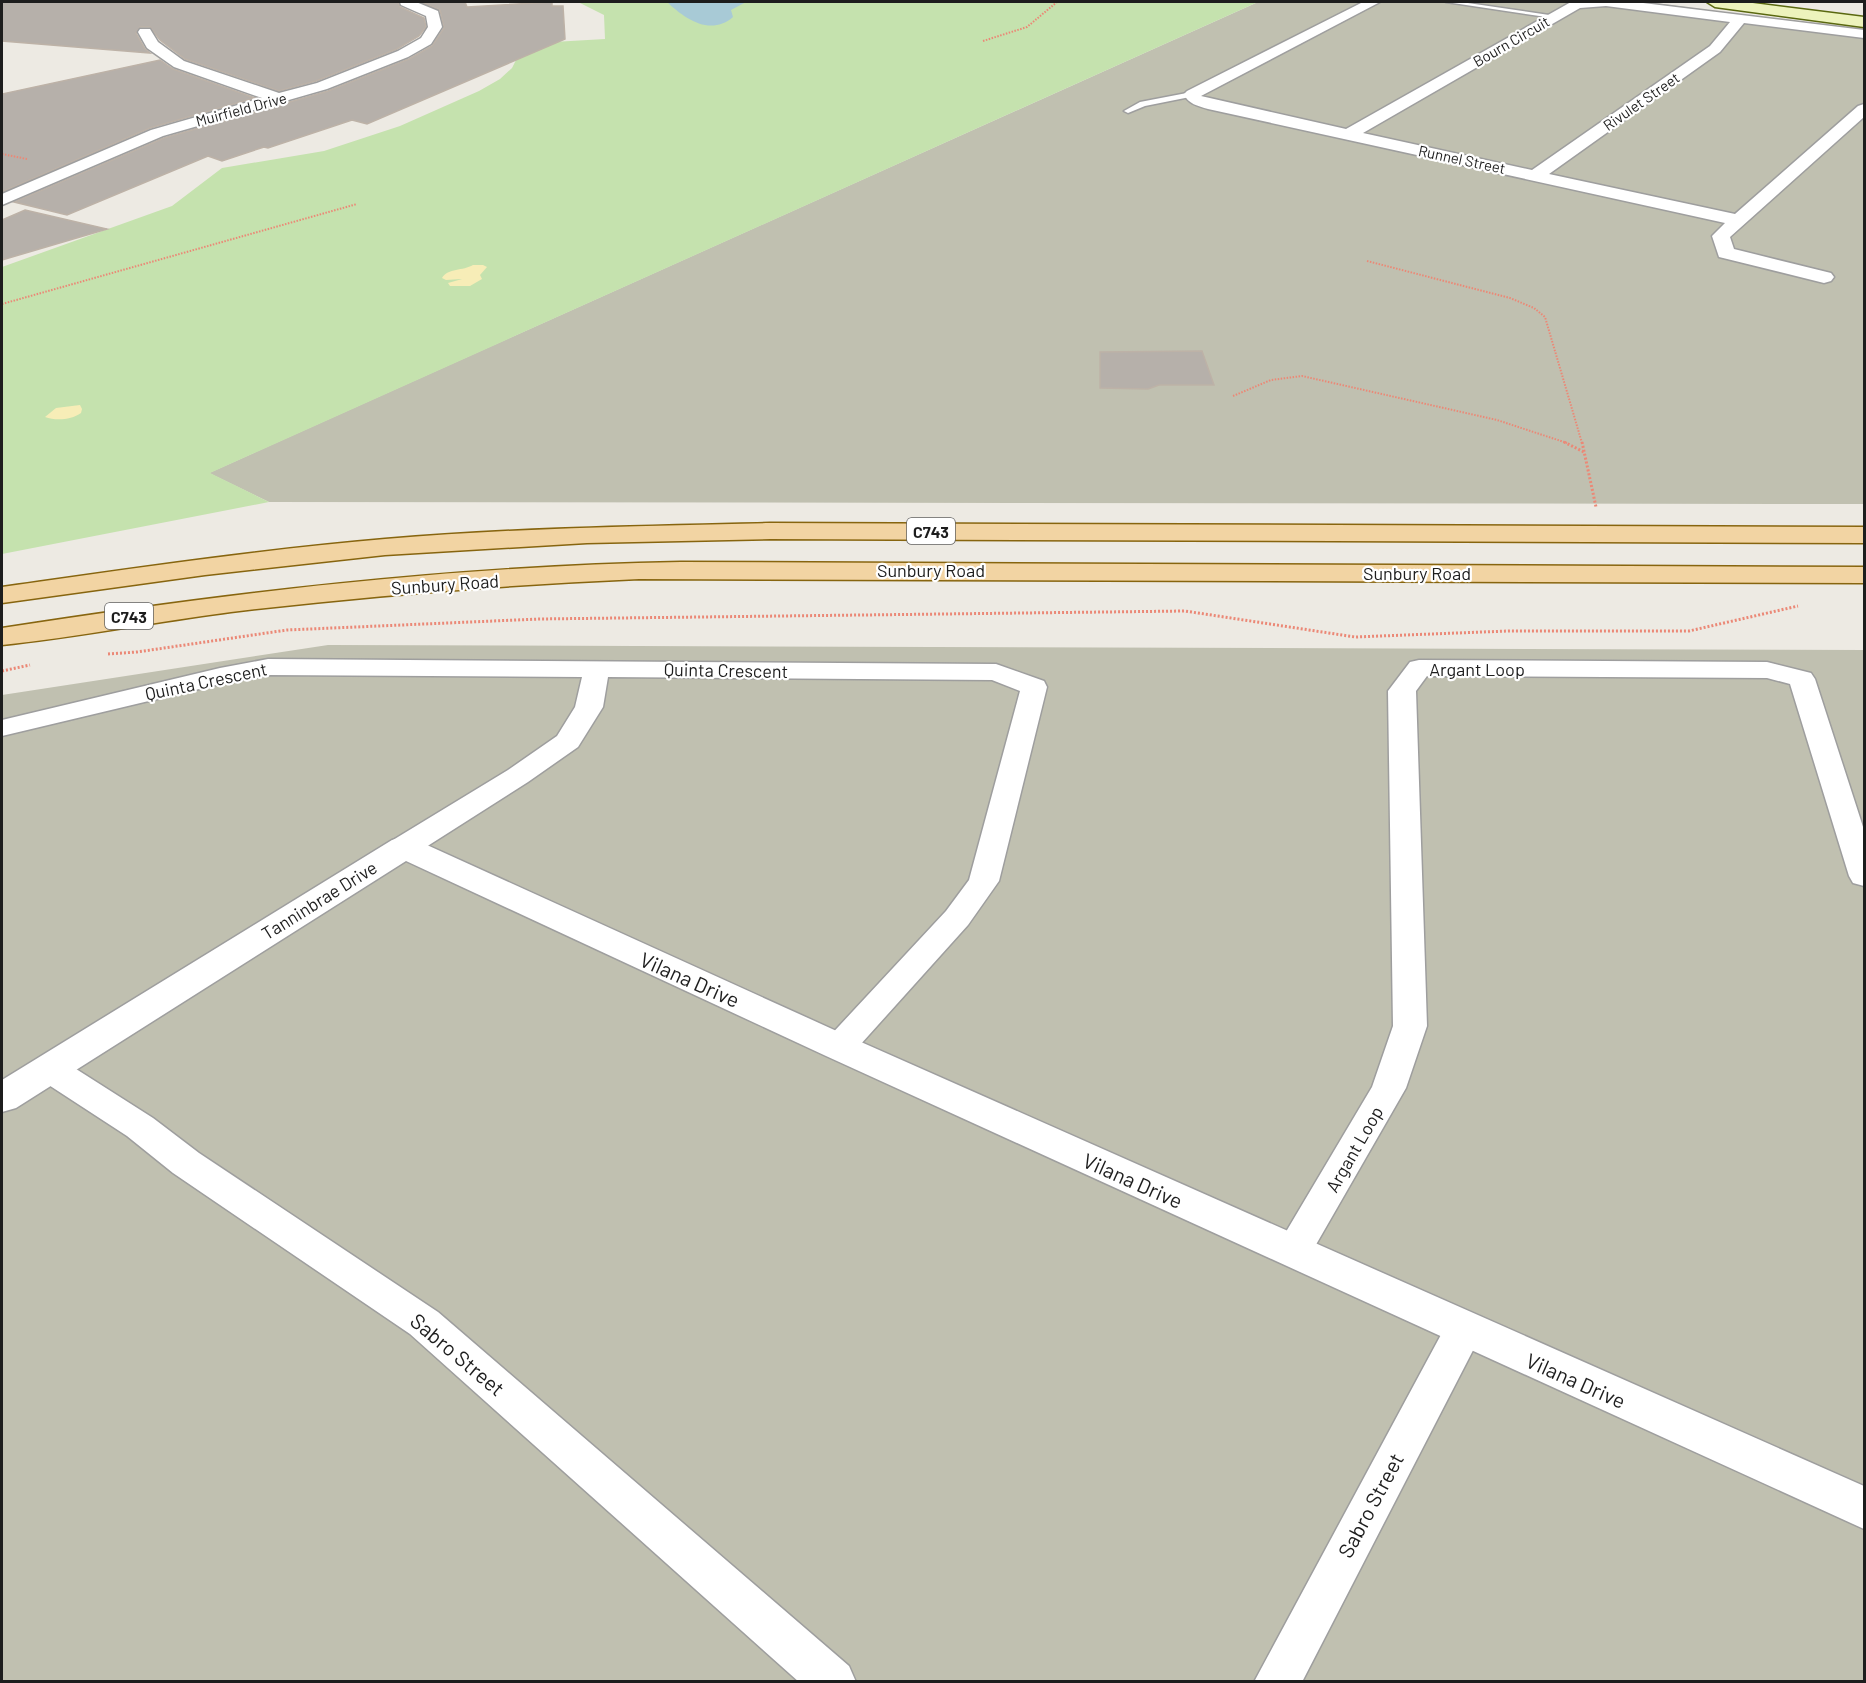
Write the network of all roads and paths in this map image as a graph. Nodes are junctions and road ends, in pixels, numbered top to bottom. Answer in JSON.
{"nodes":[{"id":1,"x":406,"y":2,"type":"edge"},
{"id":2,"x":1058,"y":2,"type":"edge"},
{"id":3,"x":1373,"y":2,"type":"edge"},
{"id":4,"x":1449,"y":2,"type":"edge"},
{"id":5,"x":1715,"y":2,"type":"edge"},
{"id":6,"x":1553,"y":16,"type":"junction"},
{"id":7,"x":1740,"y":19,"type":"junction"},
{"id":8,"x":1864,"y":22,"type":"edge"},
{"id":9,"x":145,"y":32,"type":"dead end"},
{"id":10,"x":1864,"y":34,"type":"edge"},
{"id":11,"x":983,"y":41,"type":"dead end"},
{"id":12,"x":1192,"y":93,"type":"junction"},
{"id":13,"x":279,"y":99,"type":"junction"},
{"id":14,"x":1864,"y":108,"type":"edge"},
{"id":15,"x":1128,"y":111,"type":"dead end"},
{"id":16,"x":1350,"y":134,"type":"junction"},
{"id":17,"x":1536,"y":175,"type":"junction"},
{"id":18,"x":2,"y":200,"type":"edge"},
{"id":19,"x":357,"y":204,"type":"dead end"},
{"id":20,"x":1737,"y":220,"type":"junction"},
{"id":21,"x":1367,"y":261,"type":"dead end"},
{"id":22,"x":1824,"y":277,"type":"dead end"},
{"id":23,"x":2,"y":304,"type":"edge"},
{"id":24,"x":1233,"y":396,"type":"dead end"},
{"id":25,"x":1585,"y":453,"type":"junction"},
{"id":26,"x":1602,"y":534,"type":"junction"},
{"id":27,"x":1864,"y":535,"type":"edge"},
{"id":28,"x":1864,"y":575,"type":"edge"},
{"id":29,"x":2,"y":595,"type":"edge"},
{"id":30,"x":1809,"y":603,"type":"dead end"},
{"id":31,"x":2,"y":637,"type":"edge"},
{"id":32,"x":106,"y":654,"type":"dead end"},
{"id":33,"x":33,"y":664,"type":"dead end"},
{"id":34,"x":597,"y":668,"type":"junction"},
{"id":35,"x":2,"y":671,"type":"edge"},
{"id":36,"x":2,"y":728,"type":"edge"},
{"id":37,"x":404,"y":846,"type":"junction"},
{"id":38,"x":1864,"y":876,"type":"edge"},
{"id":39,"x":839,"y":1047,"type":"junction"},
{"id":40,"x":50,"y":1070,"type":"junction"},
{"id":41,"x":2,"y":1098,"type":"edge"},
{"id":42,"x":1293,"y":1252,"type":"junction"},
{"id":43,"x":1464,"y":1329,"type":"junction"},
{"id":44,"x":1864,"y":1508,"type":"edge"},
{"id":45,"x":833,"y":1682,"type":"edge"},
{"id":46,"x":1277,"y":1682,"type":"edge"}],
"edges":[{"from":1,"to":13,"type":"street","name":"Muirfield Drive"},
{"from":2,"to":11,"type":"path"},
{"from":3,"to":12,"type":"street"},
{"from":4,"to":6,"type":"lane"},
{"from":5,"to":8,"type":"main road"},
{"from":6,"to":7,"type":"street","name":"Bourn Circuit"},
{"from":6,"to":16,"type":"street","name":"Bourn Circuit"},
{"from":7,"to":10,"type":"street","name":"Bourn Circuit"},
{"from":7,"to":17,"type":"street","name":"Rivulet Street"},
{"from":9,"to":13,"type":"street"},
{"from":12,"to":15,"type":"lane"},
{"from":12,"to":16,"type":"street","name":"Runnel Street"},
{"from":13,"to":18,"type":"street","name":"Muirfield Drive"},
{"from":14,"to":20,"type":"street"},
{"from":16,"to":17,"type":"street","name":"Runnel Street"},
{"from":17,"to":20,"type":"street","name":"Runnel Street"},
{"from":19,"to":23,"type":"path"},
{"from":20,"to":22,"type":"street"},
{"from":21,"to":25,"type":"path"},
{"from":24,"to":25,"type":"path"},
{"from":25,"to":26,"type":"path"},
{"from":26,"to":27,"type":"main road","number":"C743"},
{"from":26,"to":29,"type":"main road","number":"C743"},
{"from":28,"to":31,"type":"main road","name":"Sunbury Road","number":"C743"},
{"from":30,"to":32,"type":"path"},
{"from":33,"to":35,"type":"path"},
{"from":34,"to":36,"type":"street","name":"Quinta Crescent"},
{"from":34,"to":37,"type":"street","name":"Tanninbrae Drive"},
{"from":34,"to":39,"type":"street","name":"Quinta Crescent"},
{"from":37,"to":39,"type":"street","name":"Vilana Drive"},
{"from":37,"to":40,"type":"street","name":"Tanninbrae Drive"},
{"from":38,"to":42,"type":"street","name":"Argant Loop"},
{"from":39,"to":42,"type":"street","name":"Vilana Drive"},
{"from":40,"to":41,"type":"street","name":"Tanninbrae Drive"},
{"from":40,"to":45,"type":"street","name":"Sabro Street"},
{"from":42,"to":43,"type":"street","name":"Vilana Drive"},
{"from":43,"to":44,"type":"street","name":"Vilana Drive"},
{"from":43,"to":46,"type":"street","name":"Sabro Street"}]}
